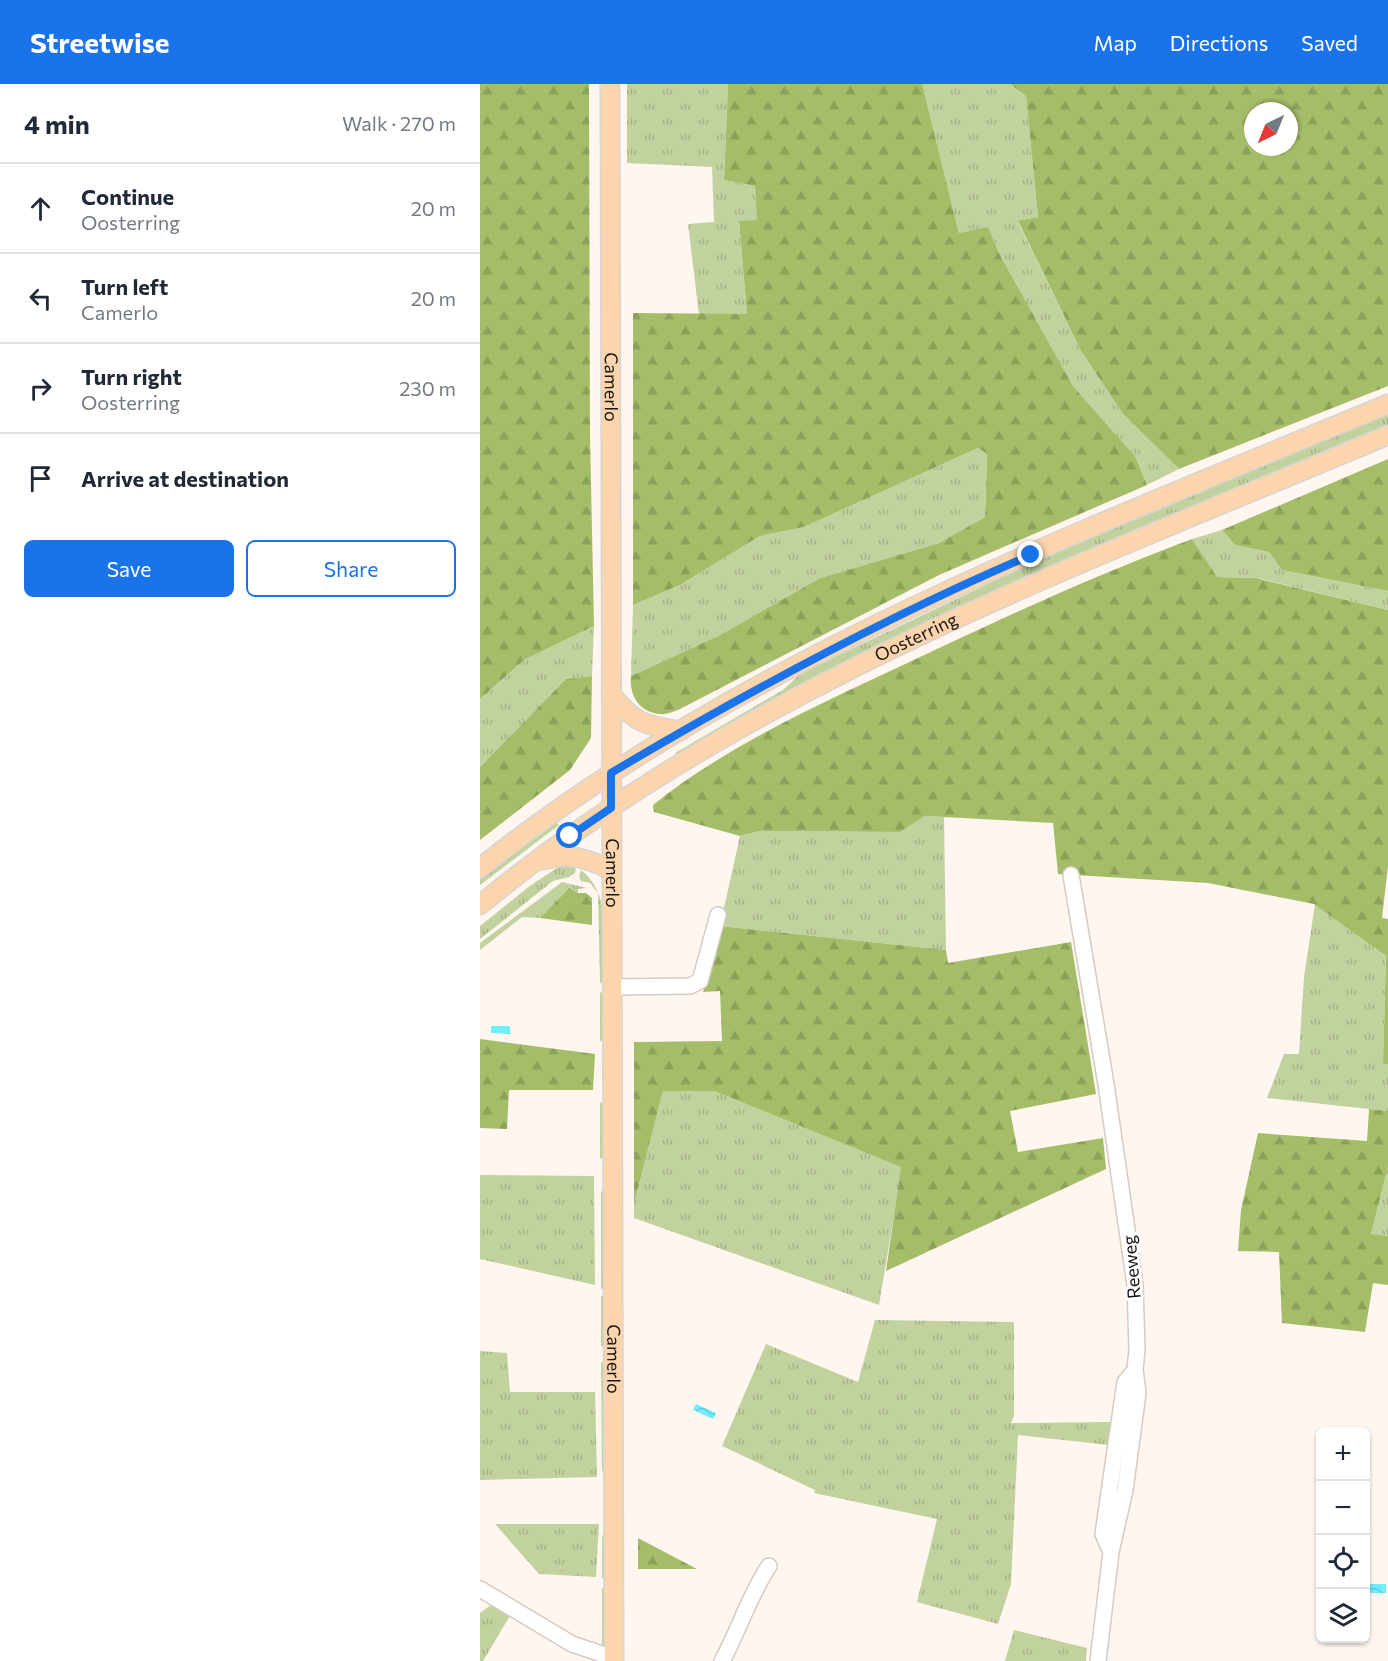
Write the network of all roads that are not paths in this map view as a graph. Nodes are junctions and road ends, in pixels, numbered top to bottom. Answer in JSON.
{"nodes":[{"id":1,"x":610,"y":84,"type":"edge"},
{"id":2,"x":1388,"y":404,"type":"edge"},
{"id":3,"x":1388,"y":435,"type":"edge"},
{"id":4,"x":611,"y":694,"type":"junction"},
{"id":5,"x":681,"y":731,"type":"junction"},
{"id":6,"x":611,"y":773,"type":"junction"},
{"id":7,"x":611,"y":808,"type":"junction"},
{"id":8,"x":535,"y":862,"type":"junction"},
{"id":9,"x":480,"y":868,"type":"edge"},
{"id":10,"x":612,"y":871,"type":"junction"},
{"id":11,"x":1071,"y":875,"type":"dead end"},
{"id":12,"x":480,"y":905,"type":"edge"},
{"id":13,"x":718,"y":915,"type":"dead end"},
{"id":14,"x":612,"y":987,"type":"junction"},
{"id":15,"x":769,"y":1566,"type":"dead end"},
{"id":16,"x":480,"y":1589,"type":"edge"},
{"id":17,"x":614,"y":1660,"type":"edge"},
{"id":18,"x":722,"y":1661,"type":"edge"},
{"id":19,"x":1098,"y":1661,"type":"edge"}],
"edges":[{"from":1,"to":4,"type":"main road","name":"Camerlo"},
{"from":2,"to":5,"type":"main road","name":"Oosterring"},
{"from":3,"to":7,"type":"main road","name":"Oosterring"},
{"from":4,"to":5,"type":"main road"},
{"from":4,"to":6,"type":"main road","name":"Camerlo"},
{"from":5,"to":6,"type":"main road","name":"Oosterring"},
{"from":6,"to":7,"type":"main road","name":"Camerlo"},
{"from":6,"to":9,"type":"main road","name":"Oosterring"},
{"from":7,"to":8,"type":"main road","name":"Oosterring"},
{"from":7,"to":10,"type":"main road","name":"Camerlo"},
{"from":8,"to":10,"type":"main road"},
{"from":8,"to":12,"type":"main road","name":"Oosterring"},
{"from":10,"to":14,"type":"main road","name":"Camerlo"},
{"from":11,"to":19,"type":"street","name":"Reeweg"},
{"from":13,"to":14,"type":"street"},
{"from":14,"to":17,"type":"main road","name":"Camerlo"},
{"from":15,"to":18,"type":"street"},
{"from":16,"to":17,"type":"street"}]}
